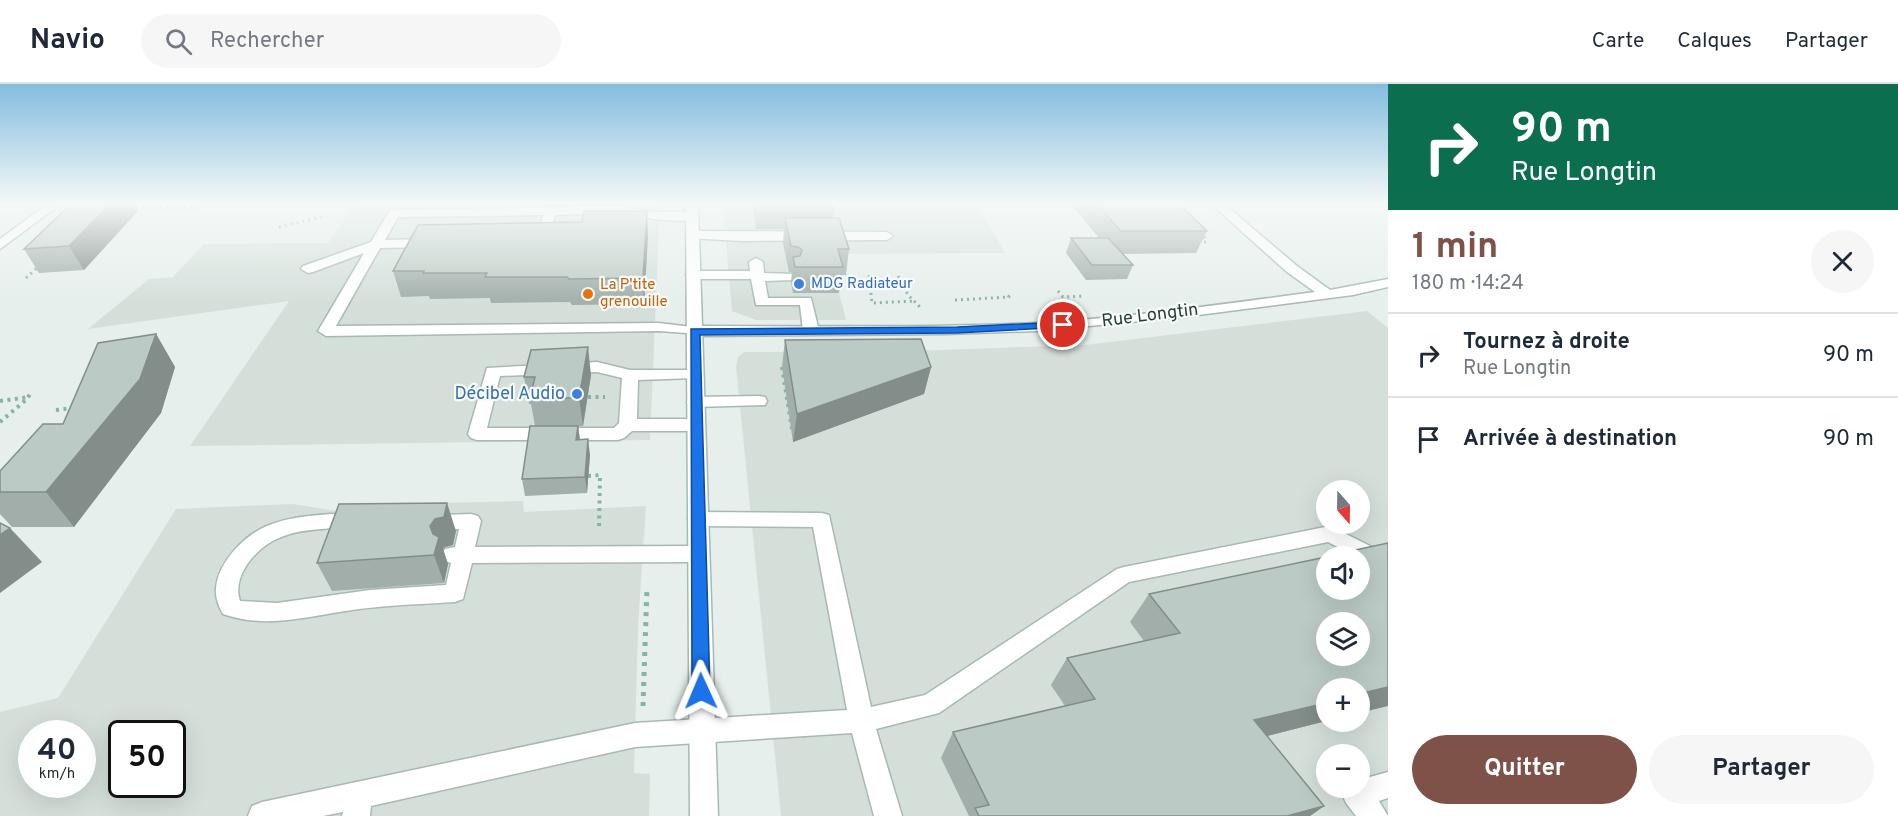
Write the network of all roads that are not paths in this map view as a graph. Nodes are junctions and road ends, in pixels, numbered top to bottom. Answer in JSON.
{"nodes":[{"id":1,"x":381,"y":237,"type":"edge"},
{"id":2,"x":692,"y":237,"type":"edge"},
{"id":3,"x":1255,"y":237,"type":"edge"},
{"id":4,"x":441,"y":243,"type":"edge"},
{"id":5,"x":377,"y":244,"type":"junction"},
{"id":6,"x":308,"y":269,"type":"dead end"},
{"id":7,"x":757,"y":271,"type":"junction"},
{"id":8,"x":789,"y":274,"type":"edge"},
{"id":9,"x":693,"y":275,"type":"junction"},
{"id":10,"x":1388,"y":283,"type":"edge"},
{"id":11,"x":1328,"y":294,"type":"junction"},
{"id":12,"x":695,"y":331,"type":"junction"},
{"id":13,"x":811,"y":331,"type":"junction"},
{"id":14,"x":695,"y":373,"type":"junction"},
{"id":15,"x":630,"y":375,"type":"junction"},
{"id":16,"x":759,"y":401,"type":"dead end"},
{"id":17,"x":695,"y":402,"type":"junction"},
{"id":18,"x":628,"y":425,"type":"junction"},
{"id":19,"x":696,"y":425,"type":"junction"},
{"id":20,"x":698,"y":519,"type":"junction"},
{"id":21,"x":699,"y":554,"type":"junction"},
{"id":22,"x":458,"y":555,"type":"junction"},
{"id":23,"x":1388,"y":565,"type":"edge"},
{"id":24,"x":861,"y":721,"type":"junction"},
{"id":25,"x":701,"y":733,"type":"junction"},
{"id":26,"x":1388,"y":785,"type":"edge"},
{"id":27,"x":357,"y":806,"type":"edge"},
{"id":28,"x":262,"y":816,"type":"edge"},
{"id":29,"x":704,"y":816,"type":"edge"},
{"id":30,"x":888,"y":816,"type":"edge"},
{"id":31,"x":1374,"y":816,"type":"edge"}],
"edges":[{"from":1,"to":5,"type":"street"},
{"from":2,"to":9,"type":"street"},
{"from":3,"to":11,"type":"street"},
{"from":4,"to":5,"type":"street"},
{"from":5,"to":6,"type":"street"},
{"from":5,"to":12,"type":"street","name":"Rue Longtin"},
{"from":7,"to":8,"type":"street"},
{"from":7,"to":9,"type":"street"},
{"from":7,"to":13,"type":"street"},
{"from":9,"to":12,"type":"street"},
{"from":10,"to":11,"type":"street","name":"Rue Longtin"},
{"from":11,"to":13,"type":"street","name":"Rue Longtin"},
{"from":12,"to":13,"type":"street","name":"Rue Longtin"},
{"from":12,"to":14,"type":"street"},
{"from":14,"to":15,"type":"street"},
{"from":14,"to":17,"type":"street"},
{"from":15,"to":18,"type":"street"},
{"from":15,"to":18,"type":"street"},
{"from":16,"to":17,"type":"street"},
{"from":17,"to":19,"type":"street"},
{"from":18,"to":19,"type":"street"},
{"from":19,"to":20,"type":"street"},
{"from":20,"to":21,"type":"street"},
{"from":20,"to":24,"type":"street"},
{"from":21,"to":22,"type":"street"},
{"from":21,"to":25,"type":"street"},
{"from":22,"to":22,"type":"street"},
{"from":23,"to":24,"type":"street"},
{"from":24,"to":25,"type":"street"},
{"from":24,"to":30,"type":"street"},
{"from":25,"to":27,"type":"street"},
{"from":25,"to":29,"type":"street"},
{"from":26,"to":31,"type":"street"},
{"from":27,"to":28,"type":"street"}]}
